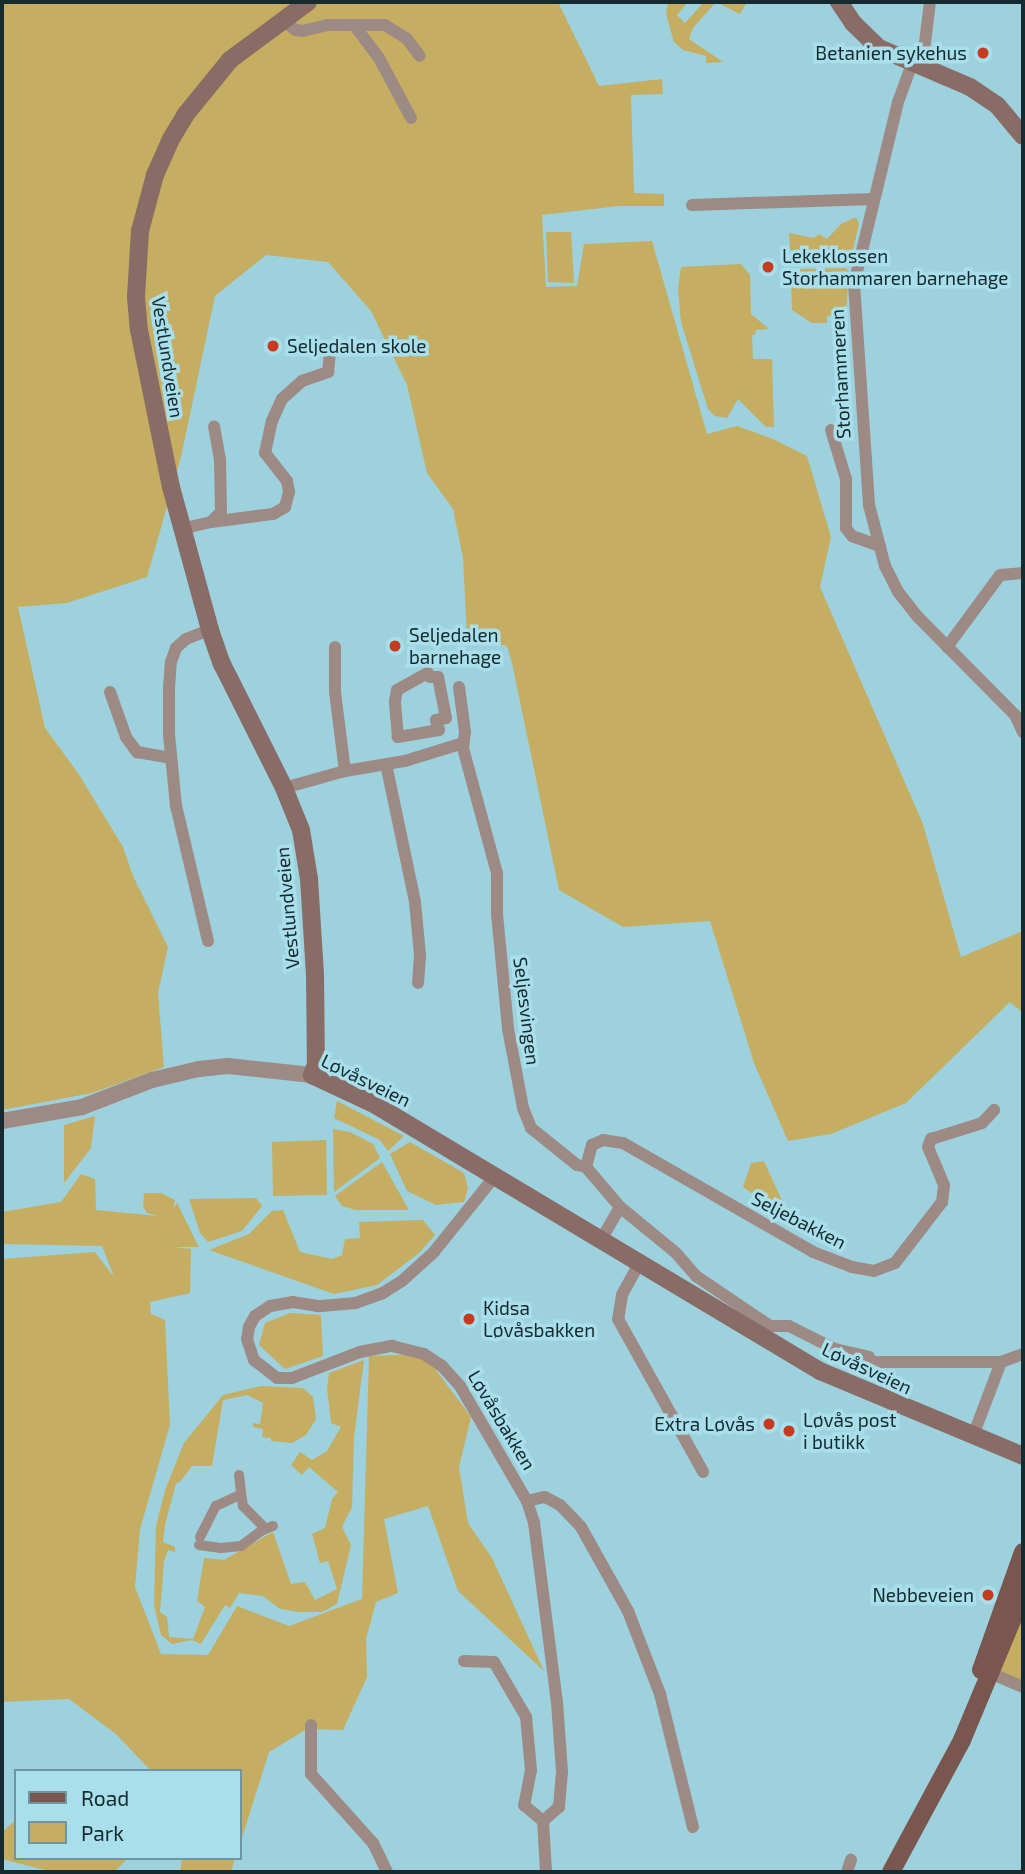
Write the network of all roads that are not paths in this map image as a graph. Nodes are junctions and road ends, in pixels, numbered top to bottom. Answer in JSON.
{"nodes":[{"id":1,"x":308,"y":2,"type":"edge"},
{"id":2,"x":839,"y":2,"type":"edge"},
{"id":3,"x":930,"y":2,"type":"edge"},
{"id":4,"x":282,"y":19,"type":"junction"},
{"id":5,"x":354,"y":25,"type":"junction"},
{"id":6,"x":420,"y":56,"type":"dead end"},
{"id":7,"x":917,"y":66,"type":"junction"},
{"id":8,"x":411,"y":118,"type":"dead end"},
{"id":9,"x":1023,"y":136,"type":"edge"},
{"id":10,"x":873,"y":199,"type":"junction"},
{"id":11,"x":692,"y":205,"type":"dead end"},
{"id":12,"x":330,"y":355,"type":"dead end"},
{"id":13,"x":214,"y":427,"type":"dead end"},
{"id":14,"x":831,"y":430,"type":"dead end"},
{"id":15,"x":211,"y":522,"type":"junction"},
{"id":16,"x":181,"y":529,"type":"junction"},
{"id":17,"x":880,"y":546,"type":"junction"},
{"id":18,"x":1023,"y":573,"type":"edge"},
{"id":19,"x":210,"y":630,"type":"junction"},
{"id":20,"x":335,"y":647,"type":"dead end"},
{"id":21,"x":947,"y":647,"type":"junction"},
{"id":22,"x":459,"y":687,"type":"dead end"},
{"id":23,"x":110,"y":692,"type":"dead end"},
{"id":24,"x":1023,"y":732,"type":"edge"},
{"id":25,"x":398,"y":737,"type":"joint"},
{"id":26,"x":463,"y":743,"type":"junction"},
{"id":27,"x":170,"y":758,"type":"junction"},
{"id":28,"x":386,"y":764,"type":"junction"},
{"id":29,"x":345,"y":771,"type":"junction"},
{"id":30,"x":284,"y":788,"type":"junction"},
{"id":31,"x":208,"y":941,"type":"dead end"},
{"id":32,"x":418,"y":984,"type":"dead end"},
{"id":33,"x":312,"y":1075,"type":"junction"},
{"id":34,"x":994,"y":1110,"type":"dead end"},
{"id":35,"x":2,"y":1121,"type":"edge"},
{"id":36,"x":586,"y":1167,"type":"junction"},
{"id":37,"x":495,"y":1176,"type":"junction"},
{"id":38,"x":620,"y":1208,"type":"junction"},
{"id":39,"x":601,"y":1240,"type":"junction"},
{"id":40,"x":639,"y":1264,"type":"junction"},
{"id":41,"x":1023,"y":1354,"type":"edge"},
{"id":42,"x":1001,"y":1362,"type":"junction"},
{"id":43,"x":973,"y":1436,"type":"junction"},
{"id":44,"x":1023,"y":1456,"type":"edge"},
{"id":45,"x":703,"y":1472,"type":"dead end"},
{"id":46,"x":239,"y":1475,"type":"dead end"},
{"id":47,"x":240,"y":1495,"type":"junction"},
{"id":48,"x":527,"y":1501,"type":"junction"},
{"id":49,"x":1023,"y":1552,"type":"edge"},
{"id":50,"x":1023,"y":1594,"type":"edge"},
{"id":51,"x":464,"y":1661,"type":"dead end"},
{"id":52,"x":987,"y":1671,"type":"junction"},
{"id":53,"x":1023,"y":1687,"type":"edge"},
{"id":54,"x":311,"y":1725,"type":"dead end"},
{"id":55,"x":543,"y":1821,"type":"junction"},
{"id":56,"x":693,"y":1827,"type":"dead end"},
{"id":57,"x":387,"y":1872,"type":"edge"},
{"id":58,"x":546,"y":1872,"type":"edge"},
{"id":59,"x":891,"y":1872,"type":"edge"}],
"edges":[{"from":1,"to":4,"type":"main road","name":"Vestlundveien"},
{"from":2,"to":7,"type":"main road"},
{"from":3,"to":7,"type":"street"},
{"from":4,"to":5,"type":"street"},
{"from":4,"to":16,"type":"main road","name":"Vestlundveien"},
{"from":5,"to":6,"type":"street"},
{"from":5,"to":8,"type":"street"},
{"from":7,"to":9,"type":"main road"},
{"from":7,"to":10,"type":"street","name":"Storhammeren"},
{"from":10,"to":11,"type":"street"},
{"from":10,"to":17,"type":"street","name":"Storhammeren"},
{"from":12,"to":15,"type":"street"},
{"from":13,"to":15,"type":"street","name":"Vestlundveien"},
{"from":14,"to":17,"type":"street","name":"Storhammeren"},
{"from":15,"to":16,"type":"street"},
{"from":16,"to":19,"type":"main road","name":"Vestlundveien"},
{"from":17,"to":21,"type":"street","name":"Storhammeren"},
{"from":18,"to":21,"type":"street"},
{"from":19,"to":27,"type":"street"},
{"from":19,"to":30,"type":"main road","name":"Vestlundveien"},
{"from":20,"to":29,"type":"street"},
{"from":21,"to":24,"type":"street","name":"Storhammeren"},
{"from":22,"to":26,"type":"street","name":"Seljesvingen"},
{"from":23,"to":27,"type":"street"},
{"from":25,"to":25,"type":"street"},
{"from":26,"to":28,"type":"street"},
{"from":26,"to":36,"type":"street","name":"Seljesvingen"},
{"from":27,"to":31,"type":"street"},
{"from":28,"to":29,"type":"street"},
{"from":28,"to":32,"type":"street"},
{"from":29,"to":30,"type":"street"},
{"from":30,"to":33,"type":"main road","name":"Vestlundveien"},
{"from":33,"to":35,"type":"street","name":"Løvåsveien"},
{"from":33,"to":37,"type":"main road","name":"Løvåsveien"},
{"from":34,"to":36,"type":"street","name":"Seljebakken"},
{"from":36,"to":38,"type":"street","name":"Seljesvingen"},
{"from":37,"to":39,"type":"main road","name":"Løvåsveien"},
{"from":37,"to":48,"type":"street","name":"Løvåsbakken"},
{"from":38,"to":39,"type":"street"},
{"from":38,"to":42,"type":"street","name":"Løvåsveien"},
{"from":39,"to":40,"type":"main road","name":"Løvåsveien"},
{"from":40,"to":43,"type":"main road","name":"Løvåsveien"},
{"from":40,"to":45,"type":"street"},
{"from":41,"to":42,"type":"street","name":"Løvåsveien"},
{"from":42,"to":43,"type":"street"},
{"from":43,"to":44,"type":"main road","name":"Løvåsveien"},
{"from":46,"to":47,"type":"street"},
{"from":47,"to":47,"type":"street"},
{"from":48,"to":55,"type":"street","name":"Løvåsbakken"},
{"from":48,"to":56,"type":"street","name":"Løvåsbakken"},
{"from":49,"to":52,"type":"main road"},
{"from":50,"to":52,"type":"main road"},
{"from":51,"to":55,"type":"street"},
{"from":52,"to":53,"type":"street"},
{"from":52,"to":59,"type":"main road"},
{"from":54,"to":57,"type":"street"},
{"from":55,"to":58,"type":"street"}]}
